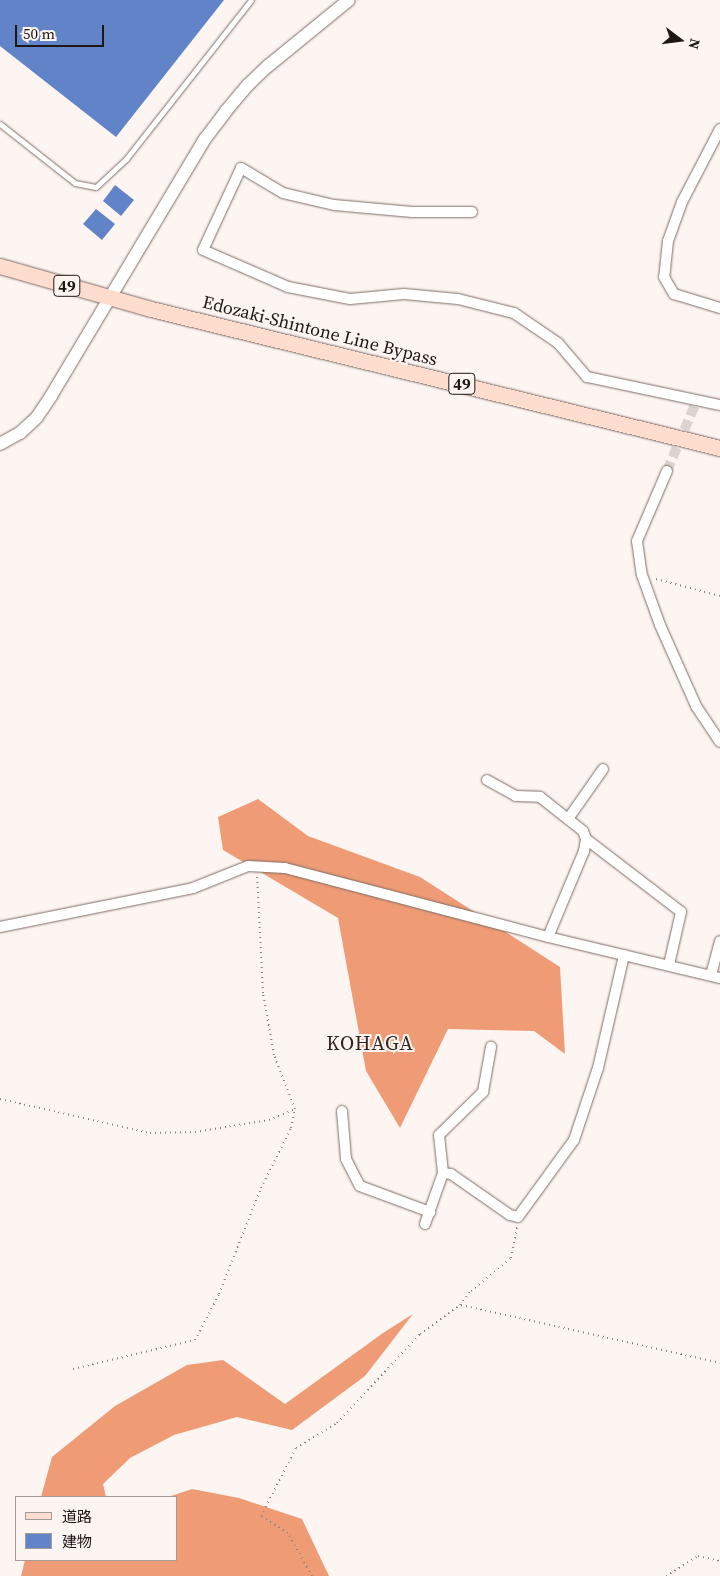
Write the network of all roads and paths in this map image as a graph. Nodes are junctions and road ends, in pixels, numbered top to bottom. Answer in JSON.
{"nodes":[{"id":1,"x":251,"y":0,"type":"edge"},
{"id":2,"x":349,"y":0,"type":"edge"},
{"id":3,"x":0,"y":124,"type":"edge"},
{"id":4,"x":720,"y":129,"type":"edge"},
{"id":5,"x":472,"y":212,"type":"dead end"},
{"id":6,"x":0,"y":266,"type":"edge"},
{"id":7,"x":109,"y":298,"type":"junction"},
{"id":8,"x":720,"y":308,"type":"edge"},
{"id":9,"x":720,"y":405,"type":"edge"},
{"id":10,"x":0,"y":444,"type":"edge"},
{"id":11,"x":720,"y":448,"type":"edge"},
{"id":12,"x":667,"y":471,"type":"tunnel mouth"},
{"id":13,"x":642,"y":575,"type":"junction"},
{"id":14,"x":720,"y":596,"type":"edge"},
{"id":15,"x":720,"y":742,"type":"edge"},
{"id":16,"x":603,"y":769,"type":"dead end"},
{"id":17,"x":487,"y":780,"type":"dead end"},
{"id":18,"x":568,"y":819,"type":"junction"},
{"id":19,"x":586,"y":839,"type":"junction"},
{"id":20,"x":256,"y":867,"type":"junction"},
{"id":21,"x":0,"y":928,"type":"edge"},
{"id":22,"x":548,"y":937,"type":"junction"},
{"id":23,"x":720,"y":941,"type":"edge"},
{"id":24,"x":624,"y":955,"type":"junction"},
{"id":25,"x":669,"y":965,"type":"junction"},
{"id":26,"x":716,"y":977,"type":"edge"},
{"id":27,"x":491,"y":1048,"type":"dead end"},
{"id":28,"x":0,"y":1099,"type":"edge"},
{"id":29,"x":295,"y":1109,"type":"junction"},
{"id":30,"x":342,"y":1111,"type":"dead end"},
{"id":31,"x":444,"y":1172,"type":"junction"},
{"id":32,"x":430,"y":1212,"type":"junction"},
{"id":33,"x":518,"y":1217,"type":"junction"},
{"id":34,"x":425,"y":1224,"type":"dead end"},
{"id":35,"x":460,"y":1305,"type":"junction"},
{"id":36,"x":720,"y":1363,"type":"edge"},
{"id":37,"x":74,"y":1369,"type":"dead end"},
{"id":38,"x":720,"y":1561,"type":"edge"},
{"id":39,"x":312,"y":1576,"type":"edge"},
{"id":40,"x":666,"y":1576,"type":"edge"}],
"edges":[{"from":1,"to":3,"type":"lane"},
{"from":2,"to":7,"type":"street"},
{"from":4,"to":8,"type":"street"},
{"from":5,"to":9,"type":"street"},
{"from":6,"to":7,"type":"main road","name":"Edozaki-Shintone Line Bypass","number":"49"},
{"from":7,"to":10,"type":"street"},
{"from":7,"to":11,"type":"main road","name":"Edozaki-Shintone Line Bypass","number":"49"},
{"from":12,"to":13,"type":"street"},
{"from":13,"to":14,"type":"path"},
{"from":13,"to":15,"type":"street"},
{"from":16,"to":18,"type":"street"},
{"from":17,"to":18,"type":"street"},
{"from":18,"to":19,"type":"street"},
{"from":19,"to":22,"type":"street"},
{"from":19,"to":25,"type":"street"},
{"from":20,"to":21,"type":"street"},
{"from":20,"to":22,"type":"street"},
{"from":20,"to":29,"type":"path"},
{"from":22,"to":24,"type":"street"},
{"from":23,"to":26,"type":"street"},
{"from":24,"to":25,"type":"street"},
{"from":24,"to":33,"type":"street"},
{"from":25,"to":26,"type":"street"},
{"from":27,"to":31,"type":"street"},
{"from":28,"to":29,"type":"path"},
{"from":29,"to":37,"type":"path"},
{"from":30,"to":32,"type":"street"},
{"from":31,"to":32,"type":"street"},
{"from":31,"to":33,"type":"street"},
{"from":32,"to":34,"type":"street"},
{"from":33,"to":35,"type":"path"},
{"from":35,"to":36,"type":"path"},
{"from":35,"to":39,"type":"path"},
{"from":38,"to":40,"type":"path"}]}
